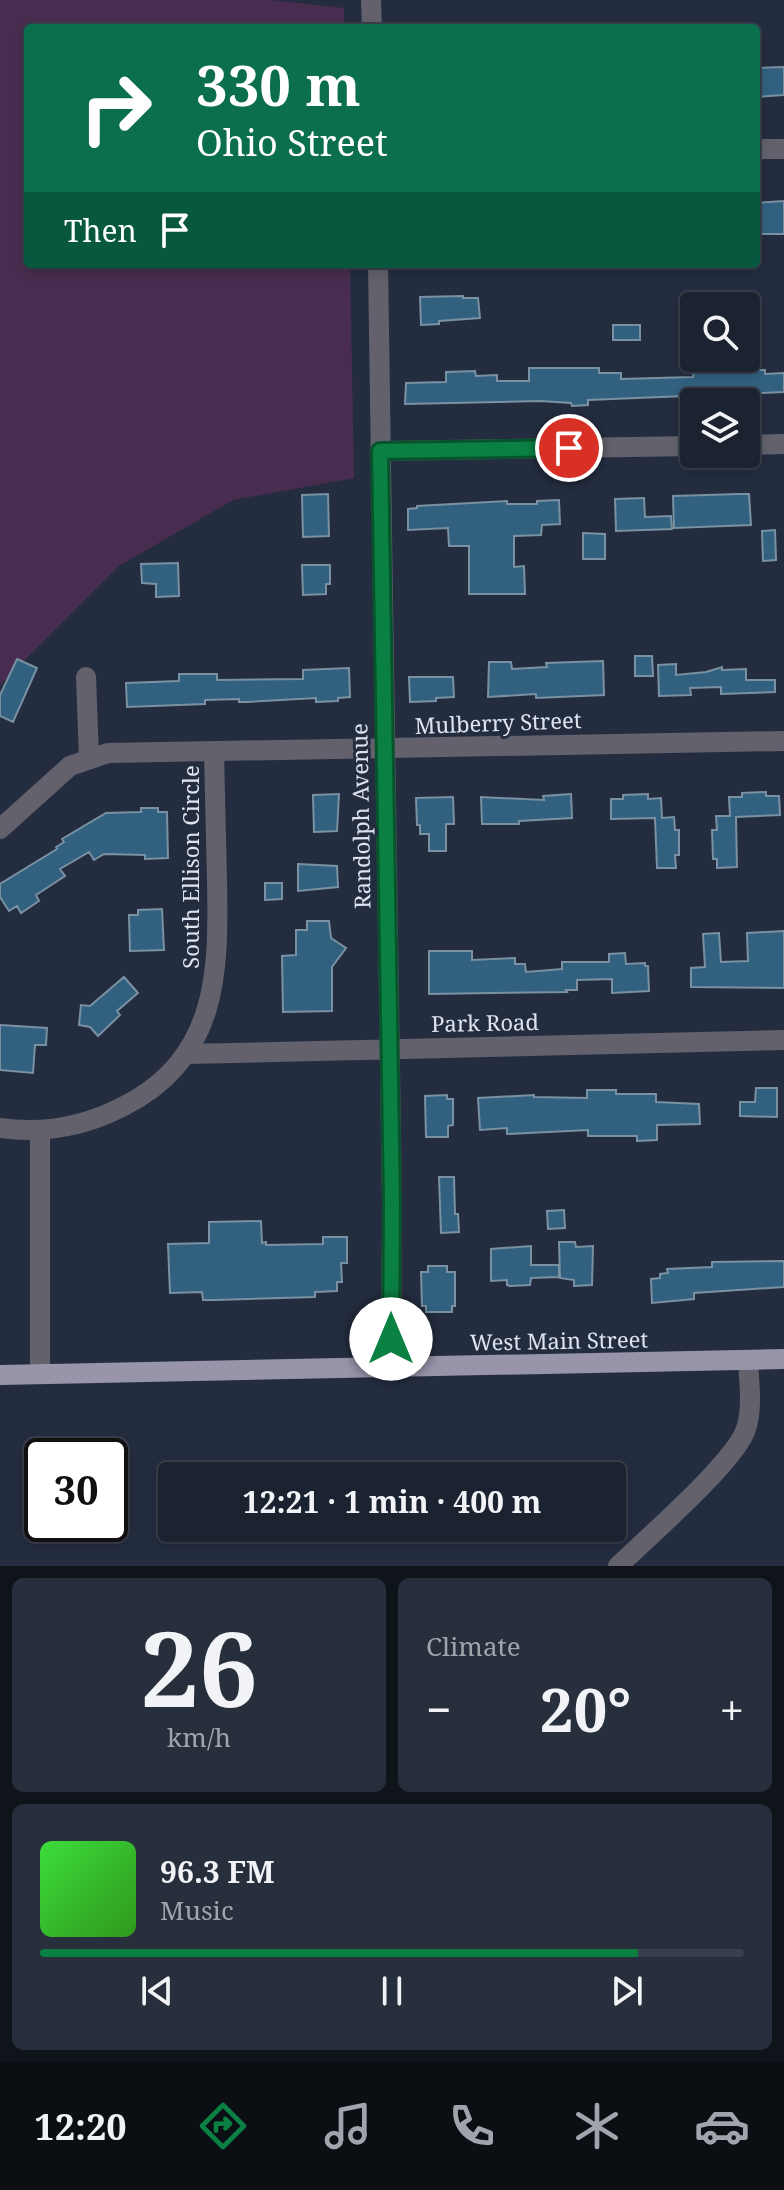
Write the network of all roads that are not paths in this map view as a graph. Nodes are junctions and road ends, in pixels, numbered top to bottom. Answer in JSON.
{"nodes":[{"id":1,"x":371,"y":0,"type":"edge"},
{"id":2,"x":372,"y":24,"type":"edge"},
{"id":3,"x":760,"y":149,"type":"edge"},
{"id":4,"x":784,"y":149,"type":"edge"},
{"id":5,"x":378,"y":268,"type":"edge"},
{"id":6,"x":784,"y":444,"type":"edge"},
{"id":7,"x":760,"y":445,"type":"edge"},
{"id":8,"x":680,"y":446,"type":"edge"},
{"id":9,"x":380,"y":451,"type":"junction"},
{"id":10,"x":86,"y":677,"type":"dead end"},
{"id":11,"x":784,"y":741,"type":"edge"},
{"id":12,"x":384,"y":749,"type":"junction"},
{"id":13,"x":214,"y":752,"type":"junction"},
{"id":14,"x":89,"y":758,"type":"junction"},
{"id":15,"x":0,"y":829,"type":"edge"},
{"id":16,"x":784,"y":1040,"type":"edge"},
{"id":17,"x":388,"y":1048,"type":"junction"},
{"id":18,"x":187,"y":1054,"type":"junction"},
{"id":19,"x":0,"y":1128,"type":"edge"},
{"id":20,"x":40,"y":1131,"type":"junction"},
{"id":21,"x":784,"y":1359,"type":"edge"},
{"id":22,"x":748,"y":1360,"type":"junction"},
{"id":23,"x":391,"y":1367,"type":"junction"},
{"id":24,"x":40,"y":1374,"type":"junction"},
{"id":25,"x":0,"y":1375,"type":"edge"},
{"id":26,"x":618,"y":1566,"type":"edge"}],
"edges":[{"from":1,"to":2,"type":"street"},
{"from":3,"to":4,"type":"street"},
{"from":5,"to":9,"type":"street","name":"Randolph Avenue"},
{"from":6,"to":7,"type":"street"},
{"from":8,"to":9,"type":"street"},
{"from":9,"to":12,"type":"street","name":"Randolph Avenue"},
{"from":10,"to":14,"type":"street"},
{"from":11,"to":12,"type":"street","name":"Mulberry Street"},
{"from":12,"to":13,"type":"street","name":"Mulberry Street"},
{"from":12,"to":17,"type":"street","name":"Randolph Avenue"},
{"from":13,"to":14,"type":"street","name":"Mulberry Street"},
{"from":13,"to":18,"type":"street","name":"South Ellison Circle"},
{"from":14,"to":15,"type":"street"},
{"from":16,"to":17,"type":"street","name":"Park Road"},
{"from":17,"to":18,"type":"street","name":"Park Road"},
{"from":17,"to":23,"type":"street","name":"Randolph Avenue"},
{"from":18,"to":20,"type":"street","name":"South Ellison Circle"},
{"from":19,"to":20,"type":"street","name":"South Ellison Circle"},
{"from":20,"to":24,"type":"street"},
{"from":21,"to":22,"type":"main road","name":"West Main Street"},
{"from":22,"to":23,"type":"main road","name":"West Main Street"},
{"from":22,"to":26,"type":"street"},
{"from":23,"to":24,"type":"main road","name":"West Main Street"},
{"from":24,"to":25,"type":"main road","name":"West Main Street"}]}
